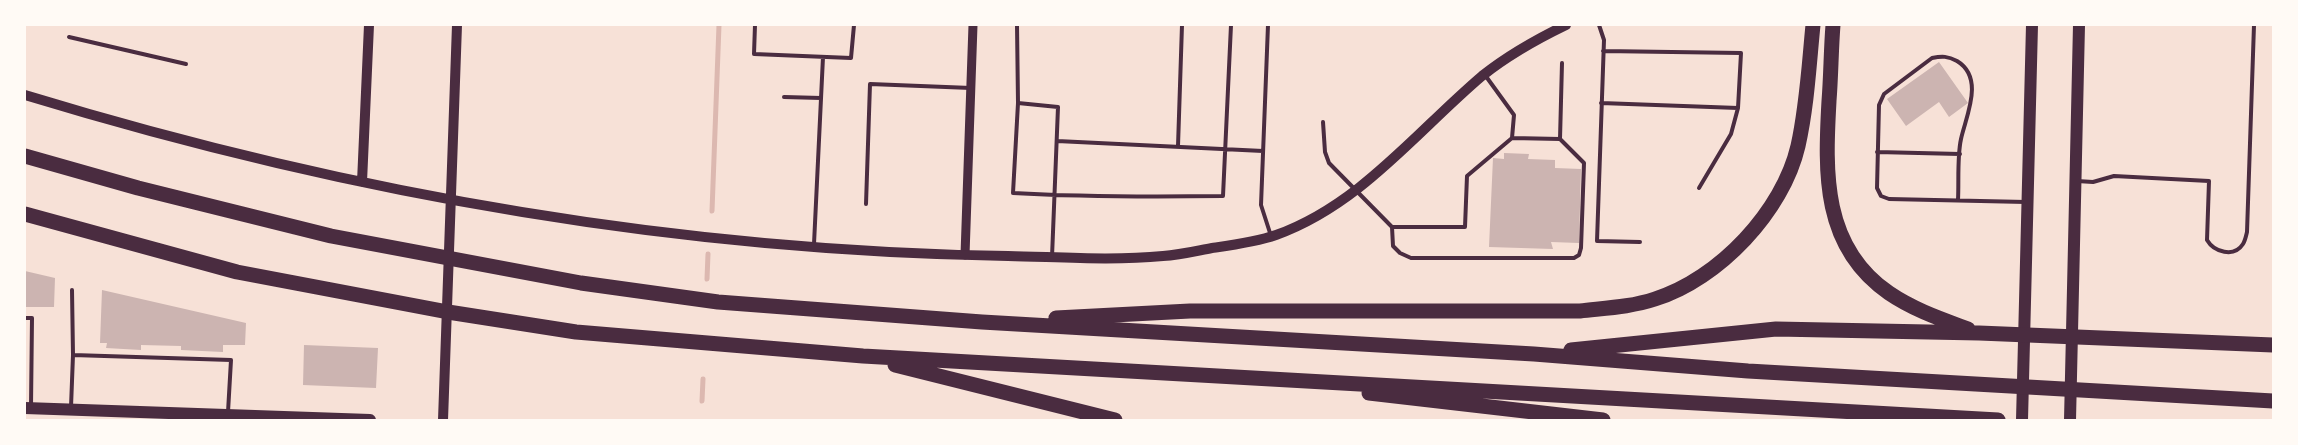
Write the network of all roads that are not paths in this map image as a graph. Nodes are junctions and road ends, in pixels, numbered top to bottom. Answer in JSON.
{"nodes":[{"id":1,"x":369,"y":25,"type":"edge"},
{"id":2,"x":457,"y":25,"type":"edge"},
{"id":3,"x":755,"y":25,"type":"edge"},
{"id":4,"x":854,"y":25,"type":"edge"},
{"id":5,"x":973,"y":25,"type":"edge"},
{"id":6,"x":1017,"y":25,"type":"edge"},
{"id":7,"x":1182,"y":25,"type":"edge"},
{"id":8,"x":1231,"y":25,"type":"edge"},
{"id":9,"x":1268,"y":25,"type":"edge"},
{"id":10,"x":1566,"y":25,"type":"edge"},
{"id":11,"x":1599,"y":25,"type":"edge"},
{"id":12,"x":1813,"y":25,"type":"edge"},
{"id":13,"x":1832,"y":25,"type":"edge"},
{"id":14,"x":2032,"y":25,"type":"edge"},
{"id":15,"x":2079,"y":25,"type":"edge"},
{"id":16,"x":2254,"y":25,"type":"edge"},
{"id":17,"x":69,"y":37,"type":"dead end"},
{"id":18,"x":1603,"y":51,"type":"junction"},
{"id":19,"x":823,"y":57,"type":"junction"},
{"id":20,"x":186,"y":64,"type":"dead end"},
{"id":21,"x":1562,"y":64,"type":"dead end"},
{"id":22,"x":1484,"y":74,"type":"junction"},
{"id":23,"x":971,"y":88,"type":"junction"},
{"id":24,"x":25,"y":95,"type":"edge"},
{"id":25,"x":784,"y":97,"type":"dead end"},
{"id":26,"x":821,"y":98,"type":"junction"},
{"id":27,"x":1018,"y":103,"type":"junction"},
{"id":28,"x":1601,"y":103,"type":"junction"},
{"id":29,"x":1738,"y":108,"type":"junction"},
{"id":30,"x":1323,"y":122,"type":"dead end"},
{"id":31,"x":1512,"y":138,"type":"junction"},
{"id":32,"x":1560,"y":139,"type":"junction"},
{"id":33,"x":1057,"y":141,"type":"junction"},
{"id":34,"x":1178,"y":146,"type":"junction"},
{"id":35,"x":1225,"y":149,"type":"junction"},
{"id":36,"x":1263,"y":151,"type":"junction"},
{"id":37,"x":1877,"y":152,"type":"junction"},
{"id":38,"x":1960,"y":154,"type":"junction"},
{"id":39,"x":25,"y":156,"type":"edge"},
{"id":40,"x":2075,"y":181,"type":"junction"},
{"id":41,"x":362,"y":182,"type":"junction"},
{"id":42,"x":1699,"y":188,"type":"dead end"},
{"id":43,"x":1356,"y":190,"type":"junction"},
{"id":44,"x":1055,"y":196,"type":"junction"},
{"id":45,"x":1958,"y":200,"type":"junction"},
{"id":46,"x":2028,"y":202,"type":"junction"},
{"id":47,"x":866,"y":204,"type":"dead end"},
{"id":48,"x":25,"y":214,"type":"edge"},
{"id":49,"x":1392,"y":226,"type":"junction"},
{"id":50,"x":1271,"y":236,"type":"junction"},
{"id":51,"x":1640,"y":242,"type":"dead end"},
{"id":52,"x":814,"y":246,"type":"junction"},
{"id":53,"x":965,"y":255,"type":"junction"},
{"id":54,"x":1052,"y":257,"type":"junction"},
{"id":55,"x":72,"y":290,"type":"dead end"},
{"id":56,"x":25,"y":318,"type":"edge"},
{"id":57,"x":982,"y":322,"type":"junction"},
{"id":58,"x":1979,"y":334,"type":"junction"},
{"id":59,"x":2273,"y":345,"type":"edge"},
{"id":60,"x":1534,"y":354,"type":"junction"},
{"id":61,"x":73,"y":355,"type":"junction"},
{"id":62,"x":862,"y":356,"type":"junction"},
{"id":63,"x":1204,"y":374,"type":"junction"},
{"id":64,"x":2273,"y":401,"type":"edge"},
{"id":65,"x":28,"y":408,"type":"edge"},
{"id":66,"x":71,"y":410,"type":"junction"},
{"id":67,"x":228,"y":414,"type":"junction"},
{"id":68,"x":119,"y":416,"type":"edge"},
{"id":69,"x":154,"y":416,"type":"edge"},
{"id":70,"x":210,"y":417,"type":"edge"},
{"id":71,"x":245,"y":417,"type":"edge"},
{"id":72,"x":358,"y":420,"type":"edge"},
{"id":73,"x":370,"y":420,"type":"edge"},
{"id":74,"x":443,"y":420,"type":"edge"},
{"id":75,"x":1115,"y":420,"type":"edge"},
{"id":76,"x":1603,"y":420,"type":"edge"},
{"id":77,"x":1998,"y":420,"type":"edge"},
{"id":78,"x":2022,"y":420,"type":"edge"},
{"id":79,"x":2070,"y":420,"type":"edge"}],
"edges":[{"from":1,"to":41,"type":"main road"},
{"from":2,"to":74,"type":"main road"},
{"from":3,"to":19,"type":"lane"},
{"from":4,"to":19,"type":"lane"},
{"from":5,"to":23,"type":"street"},
{"from":6,"to":27,"type":"lane"},
{"from":7,"to":34,"type":"lane"},
{"from":8,"to":35,"type":"lane"},
{"from":9,"to":36,"type":"lane"},
{"from":10,"to":22,"type":"main road"},
{"from":11,"to":18,"type":"lane"},
{"from":12,"to":57,"type":"highway"},
{"from":13,"to":58,"type":"highway"},
{"from":14,"to":46,"type":"main road"},
{"from":15,"to":40,"type":"main road"},
{"from":16,"to":40,"type":"lane"},
{"from":17,"to":20,"type":"lane"},
{"from":18,"to":28,"type":"lane"},
{"from":18,"to":29,"type":"lane"},
{"from":19,"to":26,"type":"lane"},
{"from":21,"to":32,"type":"lane"},
{"from":22,"to":31,"type":"lane"},
{"from":22,"to":43,"type":"main road"},
{"from":23,"to":47,"type":"lane"},
{"from":23,"to":53,"type":"street"},
{"from":24,"to":41,"type":"main road"},
{"from":25,"to":26,"type":"lane"},
{"from":26,"to":52,"type":"lane"},
{"from":27,"to":33,"type":"lane"},
{"from":27,"to":44,"type":"lane"},
{"from":28,"to":29,"type":"lane"},
{"from":28,"to":51,"type":"lane"},
{"from":29,"to":42,"type":"lane"},
{"from":30,"to":43,"type":"lane"},
{"from":31,"to":32,"type":"lane"},
{"from":31,"to":49,"type":"lane"},
{"from":32,"to":49,"type":"lane"},
{"from":33,"to":34,"type":"lane"},
{"from":33,"to":44,"type":"lane"},
{"from":34,"to":35,"type":"lane"},
{"from":35,"to":36,"type":"lane"},
{"from":35,"to":44,"type":"lane"},
{"from":36,"to":50,"type":"lane"},
{"from":37,"to":38,"type":"lane"},
{"from":37,"to":38,"type":"lane"},
{"from":37,"to":45,"type":"lane"},
{"from":38,"to":45,"type":"lane"},
{"from":39,"to":57,"type":"highway"},
{"from":40,"to":79,"type":"main road"},
{"from":41,"to":52,"type":"main road"},
{"from":43,"to":49,"type":"lane"},
{"from":43,"to":50,"type":"main road"},
{"from":44,"to":54,"type":"lane"},
{"from":45,"to":46,"type":"lane"},
{"from":46,"to":78,"type":"main road"},
{"from":48,"to":62,"type":"highway"},
{"from":50,"to":54,"type":"main road"},
{"from":52,"to":53,"type":"main road"},
{"from":53,"to":54,"type":"main road"},
{"from":55,"to":61,"type":"lane"},
{"from":56,"to":65,"type":"lane"},
{"from":57,"to":60,"type":"highway"},
{"from":58,"to":59,"type":"highway"},
{"from":58,"to":60,"type":"highway"},
{"from":60,"to":64,"type":"highway"},
{"from":61,"to":66,"type":"lane"},
{"from":61,"to":67,"type":"lane"},
{"from":62,"to":63,"type":"highway"},
{"from":62,"to":75,"type":"highway"},
{"from":63,"to":76,"type":"highway"},
{"from":63,"to":77,"type":"highway"},
{"from":65,"to":66,"type":"main road"},
{"from":66,"to":68,"type":"main road"},
{"from":67,"to":70,"type":"main road"},
{"from":67,"to":71,"type":"main road"},
{"from":68,"to":69,"type":"main road"},
{"from":69,"to":70,"type":"main road"},
{"from":71,"to":72,"type":"main road"},
{"from":72,"to":73,"type":"main road"}]}
